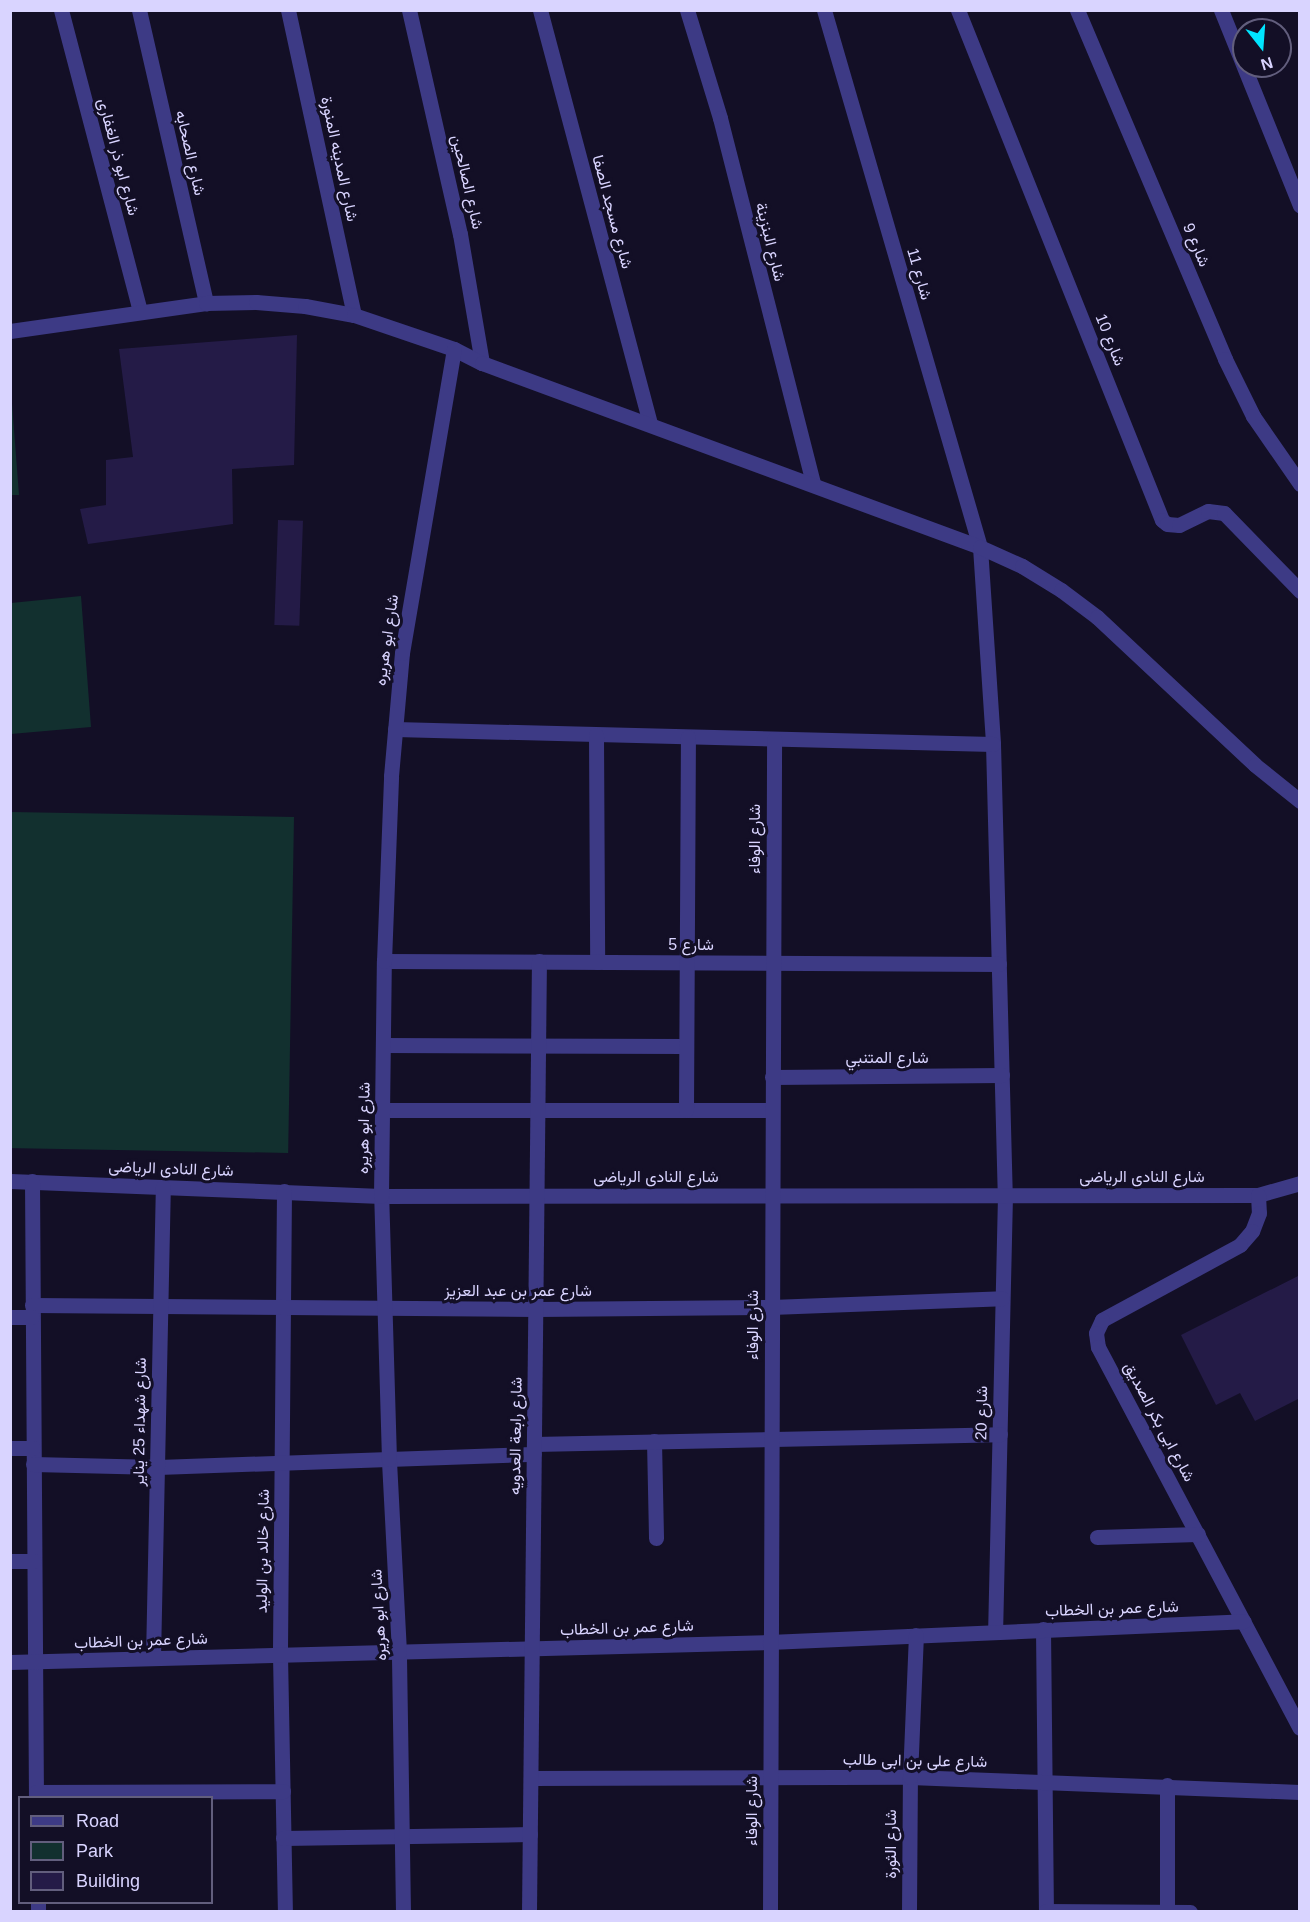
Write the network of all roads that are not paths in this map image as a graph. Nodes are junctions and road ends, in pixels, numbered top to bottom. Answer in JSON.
{"nodes":[{"id":1,"x":62,"y":10,"type":"edge"},
{"id":2,"x":139,"y":10,"type":"edge"},
{"id":3,"x":288,"y":10,"type":"edge"},
{"id":4,"x":409,"y":10,"type":"edge"},
{"id":5,"x":540,"y":10,"type":"edge"},
{"id":6,"x":687,"y":10,"type":"edge"},
{"id":7,"x":824,"y":10,"type":"edge"},
{"id":8,"x":958,"y":10,"type":"edge"},
{"id":9,"x":1077,"y":10,"type":"edge"},
{"id":10,"x":1221,"y":10,"type":"edge"},
{"id":11,"x":1299,"y":206,"type":"edge"},
{"id":12,"x":206,"y":303,"type":"junction"},
{"id":13,"x":140,"y":312,"type":"junction"},
{"id":14,"x":354,"y":315,"type":"junction"},
{"id":15,"x":12,"y":326,"type":"edge"},
{"id":16,"x":454,"y":349,"type":"junction"},
{"id":17,"x":482,"y":363,"type":"junction"},
{"id":18,"x":650,"y":423,"type":"junction"},
{"id":19,"x":813,"y":484,"type":"junction"},
{"id":20,"x":1299,"y":484,"type":"edge"},
{"id":21,"x":980,"y":547,"type":"junction"},
{"id":22,"x":1299,"y":591,"type":"edge"},
{"id":23,"x":395,"y":729,"type":"junction"},
{"id":24,"x":596,"y":735,"type":"junction"},
{"id":25,"x":688,"y":737,"type":"junction"},
{"id":26,"x":774,"y":739,"type":"junction"},
{"id":27,"x":993,"y":744,"type":"junction"},
{"id":28,"x":1299,"y":801,"type":"edge"},
{"id":29,"x":384,"y":961,"type":"junction"},
{"id":30,"x":539,"y":962,"type":"junction"},
{"id":31,"x":597,"y":962,"type":"junction"},
{"id":32,"x":686,"y":963,"type":"junction"},
{"id":33,"x":773,"y":963,"type":"junction"},
{"id":34,"x":999,"y":964,"type":"junction"},
{"id":35,"x":383,"y":1045,"type":"junction"},
{"id":36,"x":538,"y":1045,"type":"junction"},
{"id":37,"x":686,"y":1046,"type":"junction"},
{"id":38,"x":1002,"y":1075,"type":"junction"},
{"id":39,"x":772,"y":1077,"type":"junction"},
{"id":40,"x":538,"y":1109,"type":"junction"},
{"id":41,"x":382,"y":1110,"type":"junction"},
{"id":42,"x":686,"y":1110,"type":"junction"},
{"id":43,"x":772,"y":1110,"type":"junction"},
{"id":44,"x":10,"y":1181,"type":"edge"},
{"id":45,"x":32,"y":1181,"type":"junction"},
{"id":46,"x":1299,"y":1184,"type":"edge"},
{"id":47,"x":164,"y":1187,"type":"junction"},
{"id":48,"x":284,"y":1191,"type":"junction"},
{"id":49,"x":1258,"y":1194,"type":"junction"},
{"id":50,"x":771,"y":1195,"type":"junction"},
{"id":51,"x":1005,"y":1195,"type":"junction"},
{"id":52,"x":381,"y":1196,"type":"junction"},
{"id":53,"x":537,"y":1196,"type":"junction"},
{"id":54,"x":1002,"y":1298,"type":"junction"},
{"id":55,"x":161,"y":1306,"type":"junction"},
{"id":56,"x":283,"y":1307,"type":"junction"},
{"id":57,"x":771,"y":1307,"type":"junction"},
{"id":58,"x":385,"y":1308,"type":"junction"},
{"id":59,"x":536,"y":1309,"type":"junction"},
{"id":60,"x":32,"y":1311,"type":"junction"},
{"id":61,"x":10,"y":1317,"type":"edge"},
{"id":62,"x":1000,"y":1434,"type":"junction"},
{"id":63,"x":770,"y":1438,"type":"junction"},
{"id":64,"x":654,"y":1441,"type":"junction"},
{"id":65,"x":10,"y":1448,"type":"edge"},
{"id":66,"x":33,"y":1448,"type":"junction"},
{"id":67,"x":534,"y":1449,"type":"junction"},
{"id":68,"x":388,"y":1459,"type":"junction"},
{"id":69,"x":282,"y":1462,"type":"junction"},
{"id":70,"x":33,"y":1464,"type":"junction"},
{"id":71,"x":158,"y":1467,"type":"junction"},
{"id":72,"x":1198,"y":1534,"type":"junction"},
{"id":73,"x":656,"y":1538,"type":"dead end"},
{"id":74,"x":1097,"y":1538,"type":"dead end"},
{"id":75,"x":10,"y":1561,"type":"edge"},
{"id":76,"x":34,"y":1561,"type":"junction"},
{"id":77,"x":1244,"y":1621,"type":"junction"},
{"id":78,"x":1043,"y":1629,"type":"junction"},
{"id":79,"x":995,"y":1631,"type":"junction"},
{"id":80,"x":916,"y":1635,"type":"junction"},
{"id":81,"x":769,"y":1642,"type":"junction"},
{"id":82,"x":532,"y":1648,"type":"junction"},
{"id":83,"x":399,"y":1652,"type":"junction"},
{"id":84,"x":280,"y":1655,"type":"junction"},
{"id":85,"x":153,"y":1659,"type":"junction"},
{"id":86,"x":10,"y":1662,"type":"edge"},
{"id":87,"x":34,"y":1662,"type":"junction"},
{"id":88,"x":1299,"y":1728,"type":"edge"},
{"id":89,"x":769,"y":1777,"type":"junction"},
{"id":90,"x":910,"y":1777,"type":"junction"},
{"id":91,"x":531,"y":1778,"type":"junction"},
{"id":92,"x":1044,"y":1781,"type":"junction"},
{"id":93,"x":1167,"y":1785,"type":"junction"},
{"id":94,"x":283,"y":1791,"type":"junction"},
{"id":95,"x":1299,"y":1792,"type":"edge"},
{"id":96,"x":36,"y":1795,"type":"edge"},
{"id":97,"x":530,"y":1834,"type":"junction"},
{"id":98,"x":402,"y":1836,"type":"junction"},
{"id":99,"x":283,"y":1838,"type":"junction"},
{"id":100,"x":285,"y":1911,"type":"edge"},
{"id":101,"x":403,"y":1911,"type":"edge"},
{"id":102,"x":529,"y":1911,"type":"edge"},
{"id":103,"x":770,"y":1911,"type":"edge"},
{"id":104,"x":909,"y":1911,"type":"edge"},
{"id":105,"x":1046,"y":1911,"type":"edge"},
{"id":106,"x":1167,"y":1911,"type":"edge"},
{"id":107,"x":1190,"y":1911,"type":"edge"}],
"edges":[{"from":1,"to":13,"type":"street","name":"شارع ابو ذر الغفارى"},
{"from":2,"to":12,"type":"street","name":"شارع الصحابه"},
{"from":3,"to":14,"type":"street","name":"شارع المدينه المنورة"},
{"from":4,"to":17,"type":"street","name":"شارع الصالحين"},
{"from":5,"to":18,"type":"street","name":"شارع مسجد الصفا"},
{"from":6,"to":19,"type":"street","name":"شارع البنزينة"},
{"from":7,"to":21,"type":"street","name":"شارع 11"},
{"from":8,"to":22,"type":"street","name":"شارع 10"},
{"from":9,"to":20,"type":"street","name":"شارع 9"},
{"from":10,"to":11,"type":"street"},
{"from":12,"to":13,"type":"street"},
{"from":12,"to":14,"type":"street"},
{"from":13,"to":15,"type":"street"},
{"from":14,"to":16,"type":"street"},
{"from":16,"to":17,"type":"street"},
{"from":16,"to":23,"type":"street","name":"شارع ابو هريره"},
{"from":17,"to":18,"type":"street"},
{"from":18,"to":19,"type":"street"},
{"from":19,"to":21,"type":"street"},
{"from":21,"to":27,"type":"street","name":"شارع 11"},
{"from":21,"to":28,"type":"street"},
{"from":23,"to":24,"type":"street"},
{"from":23,"to":29,"type":"street","name":"شارع ابو هريره"},
{"from":24,"to":25,"type":"street"},
{"from":24,"to":31,"type":"street"},
{"from":25,"to":26,"type":"street"},
{"from":25,"to":32,"type":"street"},
{"from":26,"to":27,"type":"street"},
{"from":26,"to":33,"type":"street","name":"شارع الوفاء"},
{"from":27,"to":34,"type":"street","name":"شارع 11"},
{"from":29,"to":30,"type":"street","name":"شارع 5"},
{"from":29,"to":35,"type":"street","name":"شارع ابو هريره"},
{"from":30,"to":31,"type":"street","name":"شارع 5"},
{"from":30,"to":36,"type":"street","name":"شارع رابعة العدويه"},
{"from":31,"to":32,"type":"street","name":"شارع 5"},
{"from":32,"to":33,"type":"street","name":"شارع 5"},
{"from":32,"to":37,"type":"street"},
{"from":33,"to":34,"type":"street","name":"شارع 5"},
{"from":33,"to":39,"type":"street","name":"شارع الوفاء"},
{"from":34,"to":38,"type":"street","name":"شارع 20"},
{"from":35,"to":36,"type":"street"},
{"from":35,"to":41,"type":"street","name":"شارع ابو هريره"},
{"from":36,"to":37,"type":"street"},
{"from":36,"to":40,"type":"street","name":"شارع رابعة العدويه"},
{"from":37,"to":42,"type":"street"},
{"from":38,"to":39,"type":"street","name":"شارع المتنبي"},
{"from":38,"to":51,"type":"street","name":"شارع 20"},
{"from":39,"to":43,"type":"street","name":"شارع الوفاء"},
{"from":40,"to":41,"type":"street"},
{"from":40,"to":42,"type":"street"},
{"from":40,"to":53,"type":"street","name":"شارع رابعة العدويه"},
{"from":41,"to":52,"type":"street","name":"شارع ابو هريره"},
{"from":42,"to":43,"type":"street"},
{"from":43,"to":50,"type":"street","name":"شارع الوفاء"},
{"from":44,"to":45,"type":"street","name":"شارع النادى الرياضى"},
{"from":45,"to":47,"type":"street","name":"شارع النادى الرياضى"},
{"from":45,"to":60,"type":"street"},
{"from":46,"to":49,"type":"street","name":"شارع النادى الرياضى"},
{"from":47,"to":48,"type":"street","name":"شارع النادى الرياضى"},
{"from":47,"to":55,"type":"street","name":"شارع شهداء 25 يناير"},
{"from":48,"to":52,"type":"street","name":"شارع النادى الرياضى"},
{"from":48,"to":56,"type":"street","name":"شارع خالد بن الوليد"},
{"from":49,"to":51,"type":"street","name":"شارع النادى الرياضى"},
{"from":49,"to":72,"type":"street","name":"شارع ابى بكر الصديق"},
{"from":50,"to":51,"type":"street","name":"شارع النادى الرياضى"},
{"from":50,"to":53,"type":"street","name":"شارع النادى الرياضى"},
{"from":50,"to":57,"type":"street","name":"شارع الوفاء"},
{"from":51,"to":54,"type":"street","name":"شارع 20"},
{"from":52,"to":53,"type":"street","name":"شارع النادى الرياضى"},
{"from":52,"to":58,"type":"street","name":"شارع ابو هريره"},
{"from":53,"to":59,"type":"street","name":"شارع رابعة العدويه"},
{"from":54,"to":57,"type":"street","name":"شارع عمر بن عبد العزيز"},
{"from":54,"to":62,"type":"street","name":"شارع 20"},
{"from":55,"to":56,"type":"street","name":"شارع عمر بن عبد العزيز"},
{"from":55,"to":60,"type":"street","name":"شارع عمر بن عبد العزيز"},
{"from":55,"to":71,"type":"street","name":"شارع شهداء 25 يناير"},
{"from":56,"to":58,"type":"street","name":"شارع عمر بن عبد العزيز"},
{"from":56,"to":69,"type":"street","name":"شارع خالد بن الوليد"},
{"from":57,"to":59,"type":"street","name":"شارع عمر بن عبد العزيز"},
{"from":57,"to":63,"type":"street","name":"شارع الوفاء"},
{"from":58,"to":59,"type":"street","name":"شارع عمر بن عبد العزيز"},
{"from":58,"to":68,"type":"street","name":"شارع ابو هريره"},
{"from":59,"to":67,"type":"street","name":"شارع رابعة العدويه"},
{"from":60,"to":61,"type":"street","name":"شارع عمر بن عبد العزيز"},
{"from":60,"to":66,"type":"street"},
{"from":62,"to":63,"type":"street"},
{"from":62,"to":79,"type":"street","name":"شارع 20"},
{"from":63,"to":64,"type":"street"},
{"from":63,"to":81,"type":"street","name":"شارع الوفاء"},
{"from":64,"to":67,"type":"street"},
{"from":64,"to":73,"type":"street"},
{"from":65,"to":66,"type":"street"},
{"from":66,"to":70,"type":"street"},
{"from":67,"to":68,"type":"street"},
{"from":67,"to":82,"type":"street","name":"شارع رابعة العدويه"},
{"from":68,"to":69,"type":"street"},
{"from":68,"to":83,"type":"street","name":"شارع ابو هريره"},
{"from":69,"to":71,"type":"street"},
{"from":69,"to":84,"type":"street","name":"شارع خالد بن الوليد"},
{"from":70,"to":71,"type":"street"},
{"from":70,"to":76,"type":"street"},
{"from":71,"to":85,"type":"street","name":"شارع شهداء 25 يناير"},
{"from":72,"to":74,"type":"street"},
{"from":72,"to":77,"type":"street","name":"شارع ابى بكر الصديق"},
{"from":75,"to":76,"type":"street"},
{"from":76,"to":87,"type":"street"},
{"from":77,"to":78,"type":"street","name":"شارع عمر بن الخطاب"},
{"from":77,"to":88,"type":"street","name":"شارع ابى بكر الصديق"},
{"from":78,"to":79,"type":"street","name":"شارع عمر بن الخطاب"},
{"from":78,"to":92,"type":"street"},
{"from":79,"to":80,"type":"street","name":"شارع عمر بن الخطاب"},
{"from":80,"to":81,"type":"street","name":"شارع عمر بن الخطاب"},
{"from":80,"to":90,"type":"street","name":"شارع الثورة"},
{"from":81,"to":82,"type":"street","name":"شارع عمر بن الخطاب"},
{"from":81,"to":89,"type":"street","name":"شارع الوفاء"},
{"from":82,"to":83,"type":"street","name":"شارع عمر بن الخطاب"},
{"from":82,"to":91,"type":"street","name":"شارع رابعة العدويه"},
{"from":83,"to":84,"type":"street","name":"شارع عمر بن الخطاب"},
{"from":83,"to":98,"type":"street","name":"شارع ابو هريره"},
{"from":84,"to":85,"type":"street","name":"شارع عمر بن الخطاب"},
{"from":84,"to":94,"type":"street","name":"شارع خالد بن الوليد"},
{"from":85,"to":87,"type":"street","name":"شارع عمر بن الخطاب"},
{"from":86,"to":87,"type":"street","name":"شارع عمر بن الخطاب"},
{"from":87,"to":96,"type":"street"},
{"from":89,"to":90,"type":"street","name":"شارع على بن ابى طالب"},
{"from":89,"to":91,"type":"street","name":"شارع على بن ابى طالب"},
{"from":89,"to":103,"type":"street","name":"شارع الوفاء"},
{"from":90,"to":92,"type":"street","name":"شارع على بن ابى طالب"},
{"from":90,"to":104,"type":"street","name":"شارع الثورة"},
{"from":91,"to":97,"type":"street","name":"شارع رابعة العدويه"},
{"from":92,"to":93,"type":"street","name":"شارع على بن ابى طالب"},
{"from":92,"to":105,"type":"street"},
{"from":93,"to":95,"type":"street","name":"شارع على بن ابى طالب"},
{"from":93,"to":106,"type":"street"},
{"from":94,"to":96,"type":"street"},
{"from":94,"to":99,"type":"street","name":"شارع خالد بن الوليد"},
{"from":97,"to":98,"type":"street"},
{"from":97,"to":102,"type":"street","name":"شارع رابعة العدويه"},
{"from":98,"to":99,"type":"street"},
{"from":98,"to":101,"type":"street","name":"شارع ابو هريره"},
{"from":99,"to":100,"type":"street","name":"شارع خالد بن الوليد"},
{"from":105,"to":106,"type":"street"},
{"from":106,"to":107,"type":"street"}]}
